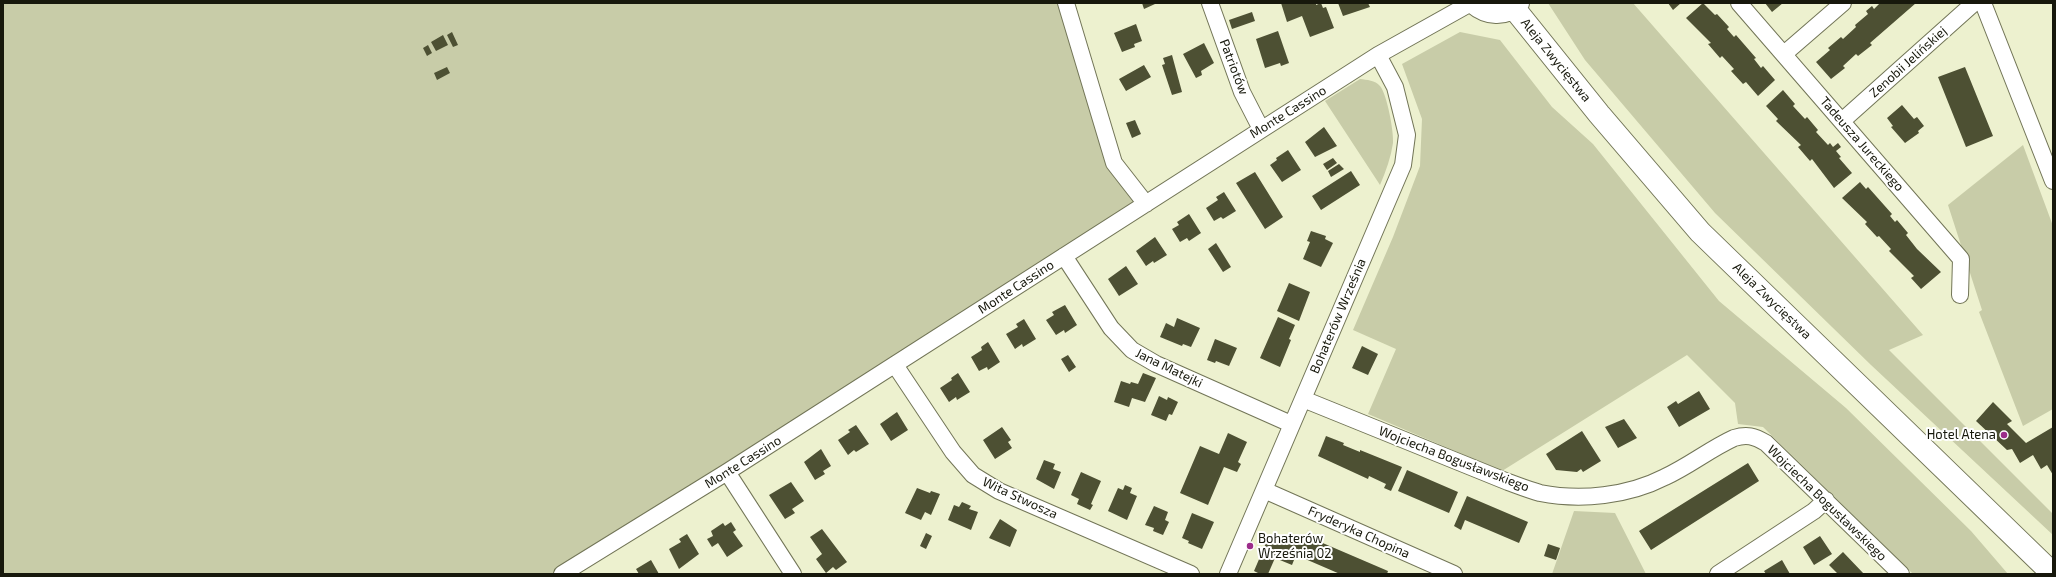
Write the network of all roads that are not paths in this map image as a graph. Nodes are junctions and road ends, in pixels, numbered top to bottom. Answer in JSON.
{"nodes":[{"id":1,"x":1066,"y":3,"type":"edge"},
{"id":2,"x":1210,"y":3,"type":"edge"},
{"id":3,"x":1472,"y":3,"type":"edge"},
{"id":4,"x":1739,"y":3,"type":"edge"},
{"id":5,"x":1843,"y":3,"type":"edge"},
{"id":6,"x":1974,"y":3,"type":"edge"},
{"id":7,"x":1983,"y":3,"type":"edge"},
{"id":8,"x":1515,"y":5,"type":"edge"},
{"id":9,"x":1784,"y":54,"type":"junction"},
{"id":10,"x":1378,"y":55,"type":"junction"},
{"id":11,"x":1842,"y":121,"type":"junction"},
{"id":12,"x":1261,"y":129,"type":"junction"},
{"id":13,"x":2053,"y":181,"type":"edge"},
{"id":14,"x":1146,"y":204,"type":"junction"},
{"id":15,"x":1064,"y":256,"type":"junction"},
{"id":16,"x":1960,"y":295,"type":"dead end"},
{"id":17,"x":895,"y":365,"type":"junction"},
{"id":18,"x":1302,"y":399,"type":"junction"},
{"id":19,"x":1291,"y":424,"type":"junction"},
{"id":20,"x":727,"y":472,"type":"junction"},
{"id":21,"x":1264,"y":490,"type":"junction"},
{"id":22,"x":1826,"y":500,"type":"junction"},
{"id":23,"x":562,"y":574,"type":"edge"},
{"id":24,"x":793,"y":574,"type":"edge"},
{"id":25,"x":1191,"y":574,"type":"edge"},
{"id":26,"x":1228,"y":574,"type":"edge"},
{"id":27,"x":1454,"y":574,"type":"edge"},
{"id":28,"x":1718,"y":574,"type":"edge"},
{"id":29,"x":1901,"y":574,"type":"edge"},
{"id":30,"x":2053,"y":574,"type":"edge"}],
"edges":[{"from":1,"to":14,"type":"street"},
{"from":2,"to":12,"type":"street","name":"Patriotów"},
{"from":3,"to":8,"type":"main road"},
{"from":3,"to":10,"type":"street","name":"Monte Cassino"},
{"from":4,"to":9,"type":"street","name":"Tadeusza Jureckiego"},
{"from":5,"to":9,"type":"street"},
{"from":6,"to":11,"type":"street","name":"Zenobii Jelińskiej"},
{"from":7,"to":13,"type":"street"},
{"from":8,"to":30,"type":"main road","name":"Aleja Zwycięstwa"},
{"from":9,"to":11,"type":"street","name":"Tadeusza Jureckiego"},
{"from":10,"to":12,"type":"street","name":"Monte Cassino"},
{"from":10,"to":18,"type":"street","name":"Bohaterów Września"},
{"from":11,"to":16,"type":"street","name":"Tadeusza Jureckiego"},
{"from":12,"to":14,"type":"street","name":"Monte Cassino"},
{"from":14,"to":15,"type":"street","name":"Monte Cassino"},
{"from":15,"to":17,"type":"street","name":"Monte Cassino"},
{"from":15,"to":19,"type":"street","name":"Jana Matejki"},
{"from":17,"to":20,"type":"street","name":"Monte Cassino"},
{"from":17,"to":25,"type":"street","name":"Wita Stwosza"},
{"from":18,"to":19,"type":"street","name":"Bohaterów Września"},
{"from":18,"to":22,"type":"street","name":"Wojciecha Bogusławskiego"},
{"from":19,"to":21,"type":"street","name":"Bohaterów Września"},
{"from":20,"to":23,"type":"street","name":"Monte Cassino"},
{"from":20,"to":24,"type":"street"},
{"from":21,"to":26,"type":"street","name":"Bohaterów Września"},
{"from":21,"to":27,"type":"street","name":"Fryderyka Chopina"},
{"from":22,"to":28,"type":"street"},
{"from":22,"to":29,"type":"street","name":"Wojciecha Bogusławskiego"}]}
